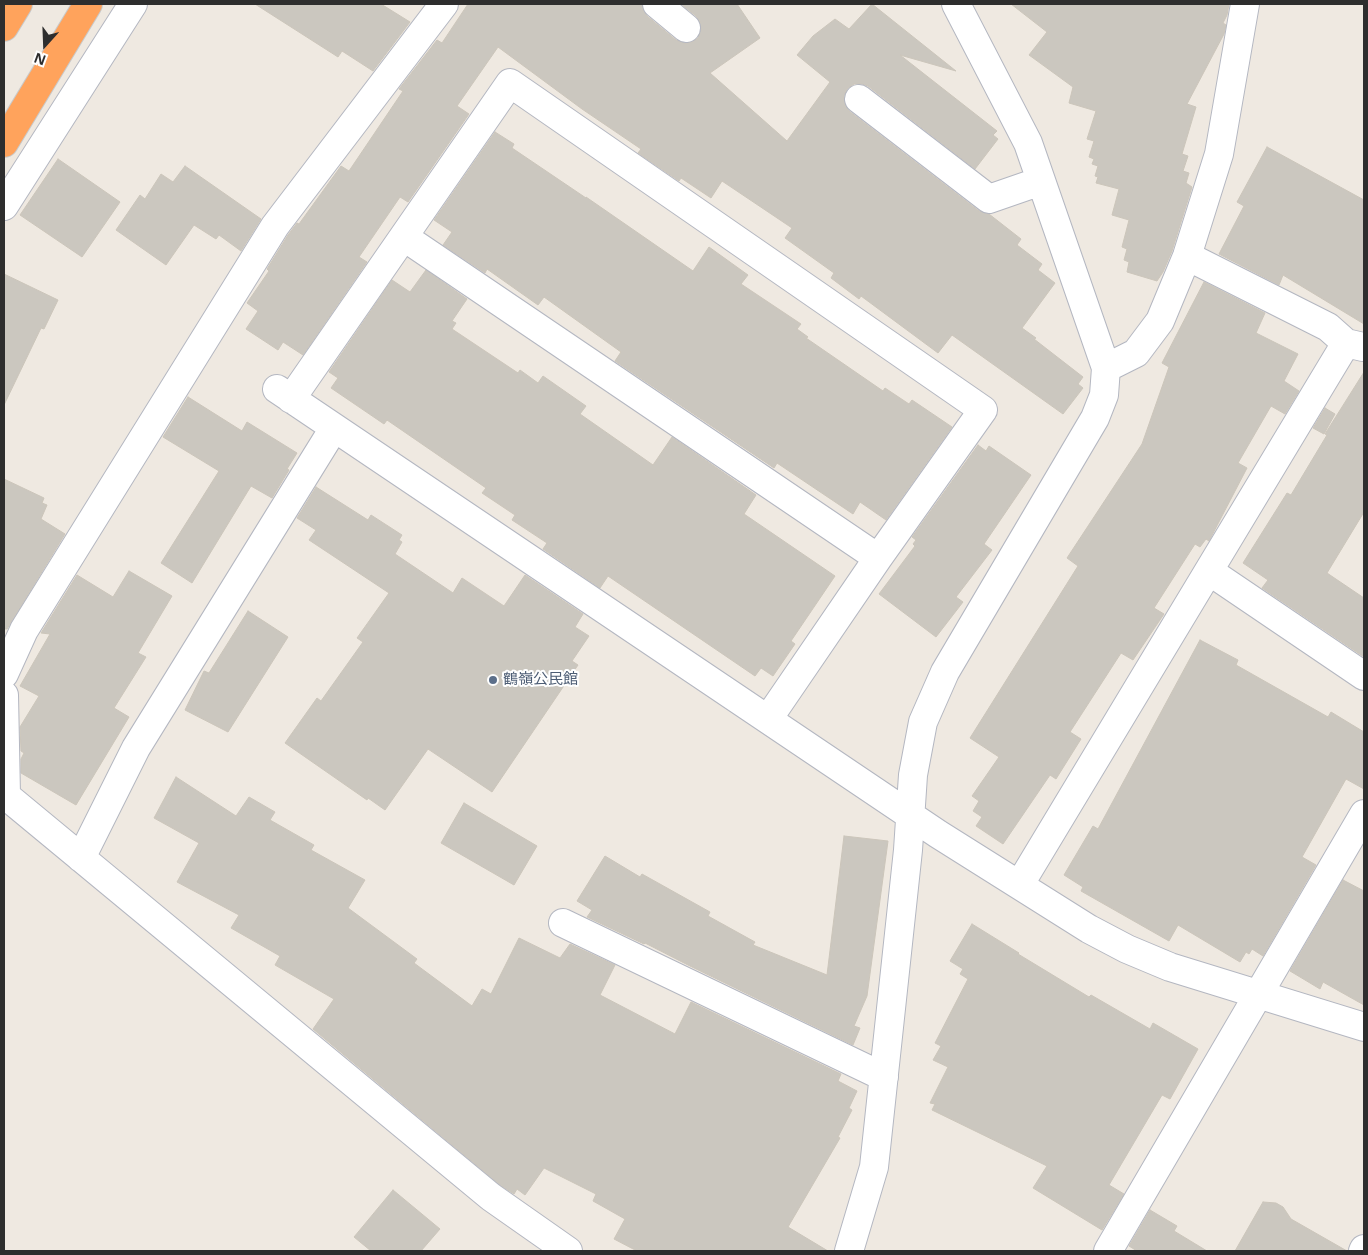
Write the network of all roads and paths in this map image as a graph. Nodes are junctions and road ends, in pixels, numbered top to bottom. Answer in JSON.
{"nodes":[{"id":1,"x":18,"y":4,"type":"edge"},
{"id":2,"x":88,"y":4,"type":"edge"},
{"id":3,"x":133,"y":4,"type":"edge"},
{"id":4,"x":657,"y":4,"type":"edge"},
{"id":5,"x":956,"y":4,"type":"edge"},
{"id":6,"x":1245,"y":4,"type":"edge"},
{"id":7,"x":441,"y":5,"type":"edge"},
{"id":8,"x":4,"y":27,"type":"edge"},
{"id":9,"x":686,"y":28,"type":"dead end"},
{"id":10,"x":860,"y":99,"type":"dead end"},
{"id":11,"x":4,"y":143,"type":"edge"},
{"id":12,"x":1042,"y":181,"type":"junction"},
{"id":13,"x":4,"y":206,"type":"edge"},
{"id":14,"x":404,"y":237,"type":"junction"},
{"id":15,"x":1187,"y":256,"type":"junction"},
{"id":16,"x":1355,"y":345,"type":"edge"},
{"id":17,"x":1106,"y":368,"type":"junction"},
{"id":18,"x":334,"y":428,"type":"junction"},
{"id":19,"x":878,"y":558,"type":"junction"},
{"id":20,"x":1209,"y":571,"type":"junction"},
{"id":21,"x":4,"y":674,"type":"edge"},
{"id":22,"x":1364,"y":676,"type":"edge"},
{"id":23,"x":4,"y":695,"type":"edge"},
{"id":24,"x":768,"y":719,"type":"junction"},
{"id":25,"x":5,"y":795,"type":"edge"},
{"id":26,"x":911,"y":814,"type":"junction"},
{"id":27,"x":1364,"y":814,"type":"edge"},
{"id":28,"x":81,"y":858,"type":"junction"},
{"id":29,"x":1020,"y":884,"type":"junction"},
{"id":30,"x":564,"y":924,"type":"dead end"},
{"id":31,"x":1257,"y":994,"type":"junction"},
{"id":32,"x":1364,"y":1028,"type":"edge"},
{"id":33,"x":884,"y":1077,"type":"junction"},
{"id":34,"x":568,"y":1251,"type":"edge"},
{"id":35,"x":849,"y":1251,"type":"edge"},
{"id":36,"x":1108,"y":1251,"type":"edge"}],
"edges":[{"from":1,"to":8,"type":"highway"},
{"from":2,"to":11,"type":"highway"},
{"from":3,"to":13,"type":"street"},
{"from":4,"to":9,"type":"street"},
{"from":5,"to":12,"type":"street"},
{"from":6,"to":15,"type":"street"},
{"from":7,"to":21,"type":"street"},
{"from":10,"to":12,"type":"street"},
{"from":12,"to":17,"type":"street"},
{"from":14,"to":18,"type":"street"},
{"from":14,"to":19,"type":"street"},
{"from":14,"to":19,"type":"street"},
{"from":15,"to":16,"type":"street"},
{"from":15,"to":17,"type":"street"},
{"from":16,"to":20,"type":"street"},
{"from":17,"to":26,"type":"street"},
{"from":18,"to":24,"type":"street"},
{"from":18,"to":28,"type":"street"},
{"from":19,"to":24,"type":"street"},
{"from":20,"to":22,"type":"street"},
{"from":20,"to":29,"type":"street"},
{"from":23,"to":25,"type":"street"},
{"from":24,"to":26,"type":"street"},
{"from":25,"to":28,"type":"street"},
{"from":26,"to":29,"type":"street"},
{"from":26,"to":33,"type":"street"},
{"from":27,"to":31,"type":"street"},
{"from":28,"to":34,"type":"street"},
{"from":29,"to":31,"type":"street"},
{"from":30,"to":33,"type":"street"},
{"from":31,"to":32,"type":"street"},
{"from":31,"to":36,"type":"street"},
{"from":33,"to":35,"type":"street"}]}
